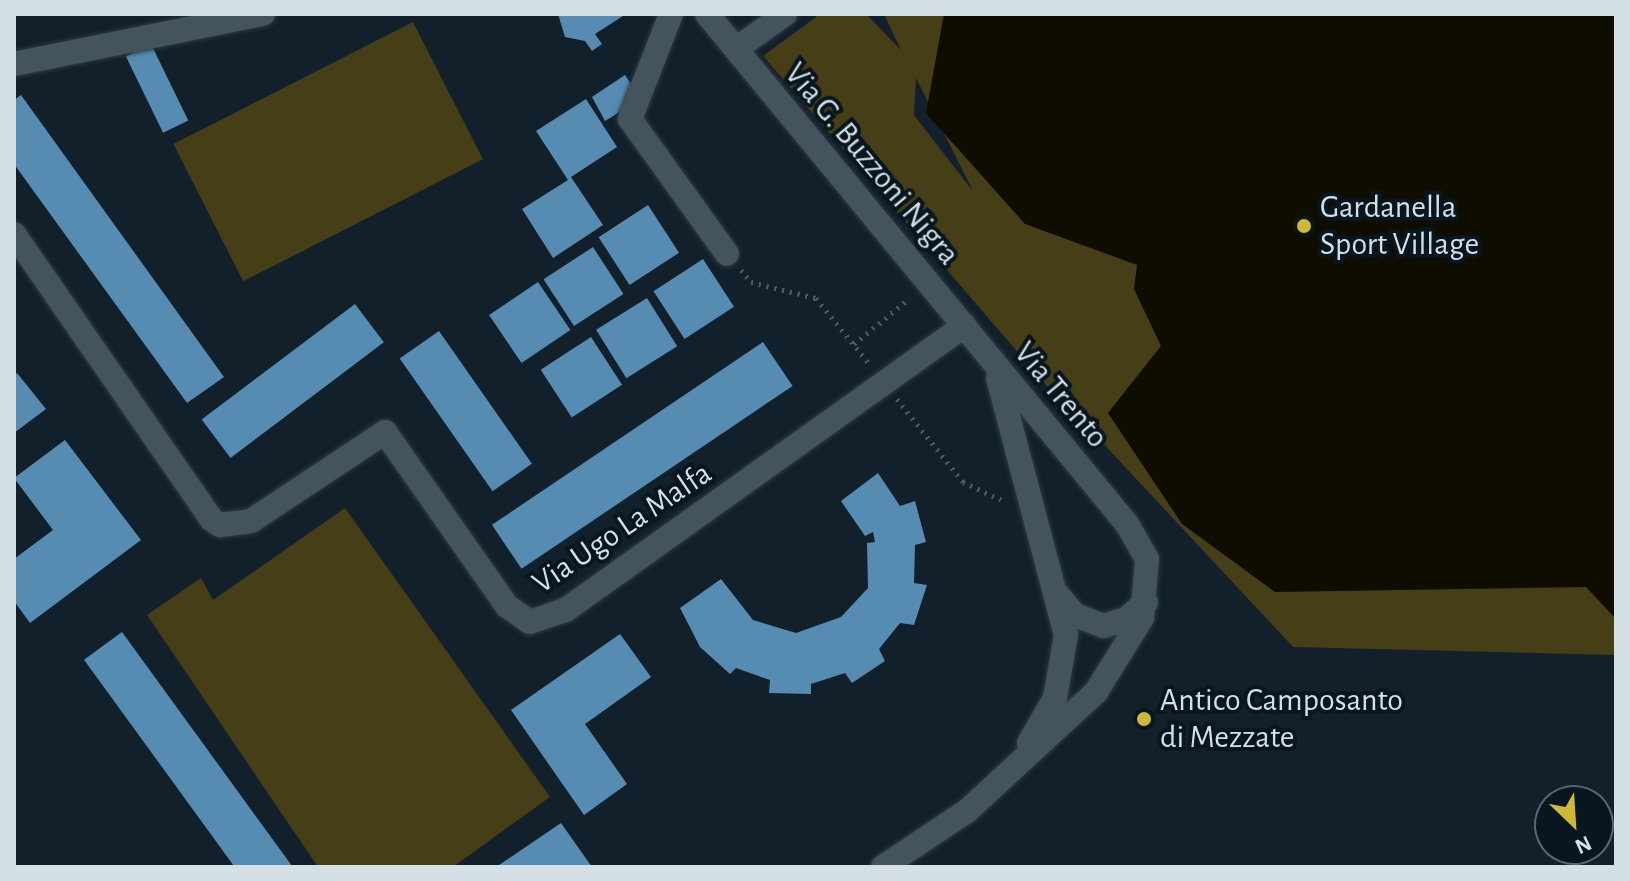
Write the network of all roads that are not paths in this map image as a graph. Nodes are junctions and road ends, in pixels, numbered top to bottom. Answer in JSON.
{"nodes":[{"id":1,"x":263,"y":14,"type":"edge"},
{"id":2,"x":671,"y":14,"type":"edge"},
{"id":3,"x":707,"y":14,"type":"edge"},
{"id":4,"x":785,"y":14,"type":"edge"},
{"id":5,"x":161,"y":23,"type":"edge"},
{"id":6,"x":736,"y":49,"type":"junction"},
{"id":7,"x":14,"y":64,"type":"edge"},
{"id":8,"x":14,"y":234,"type":"edge"},
{"id":9,"x":727,"y":254,"type":"dead end"},
{"id":10,"x":964,"y":326,"type":"junction"},
{"id":11,"x":987,"y":354,"type":"junction"},
{"id":12,"x":1057,"y":593,"type":"junction"},
{"id":13,"x":1147,"y":601,"type":"junction"},
{"id":14,"x":1002,"y":779,"type":"junction"},
{"id":15,"x":883,"y":867,"type":"edge"}],
"edges":[{"from":1,"to":5,"type":"street"},
{"from":2,"to":9,"type":"street"},
{"from":3,"to":6,"type":"street","name":"Via G. Buzzoni Nigra"},
{"from":4,"to":6,"type":"street"},
{"from":5,"to":7,"type":"street"},
{"from":6,"to":10,"type":"street","name":"Via G. Buzzoni Nigra"},
{"from":8,"to":10,"type":"street","name":"Via Ugo La Malfa"},
{"from":10,"to":11,"type":"street","name":"Via G. Buzzoni Nigra"},
{"from":11,"to":12,"type":"street","name":"Via Trento"},
{"from":11,"to":13,"type":"street","name":"Via Trento"},
{"from":12,"to":13,"type":"street"},
{"from":12,"to":14,"type":"street","name":"Via Trento"},
{"from":13,"to":14,"type":"street","name":"Via Trento"},
{"from":14,"to":15,"type":"street","name":"Via Trento"}]}
